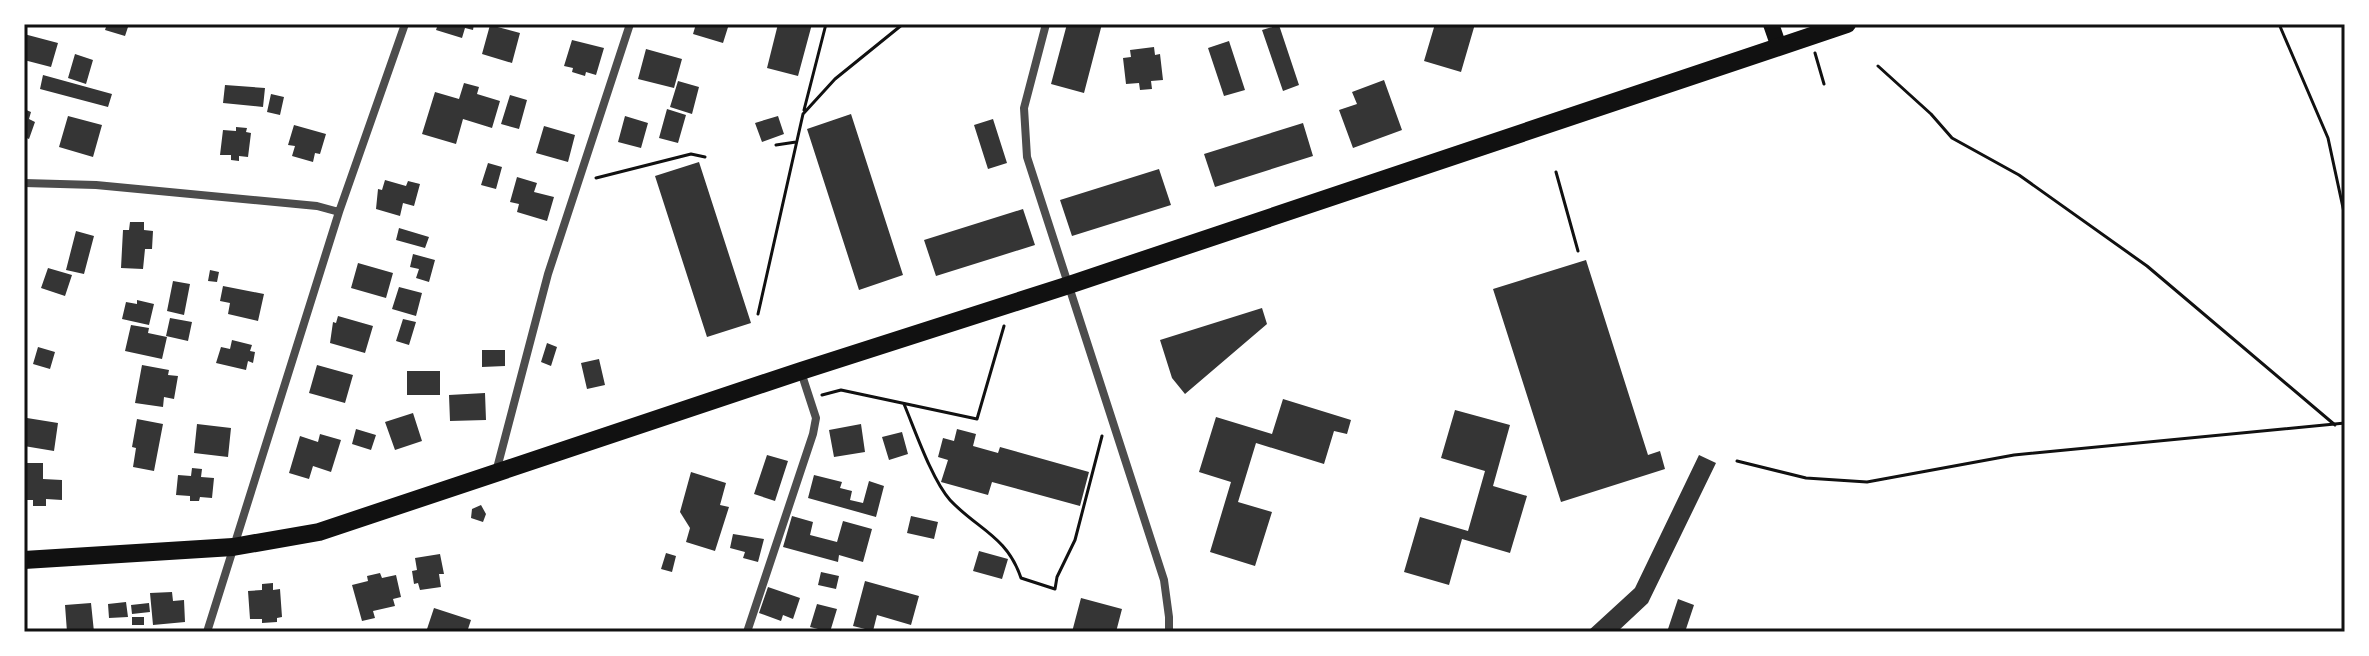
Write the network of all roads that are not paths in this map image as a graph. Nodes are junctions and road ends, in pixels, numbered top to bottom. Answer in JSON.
{"nodes":[{"id":1,"x":405,"y":24,"type":"edge"},
{"id":2,"x":630,"y":24,"type":"edge"},
{"id":3,"x":1046,"y":24,"type":"edge"},
{"id":4,"x":1771,"y":24,"type":"edge"},
{"id":5,"x":1847,"y":24,"type":"edge"},
{"id":6,"x":1779,"y":47,"type":"junction"},
{"id":7,"x":24,"y":183,"type":"edge"},
{"id":8,"x":339,"y":212,"type":"junction"},
{"id":9,"x":1069,"y":285,"type":"junction"},
{"id":10,"x":801,"y":371,"type":"junction"},
{"id":11,"x":496,"y":474,"type":"junction"},
{"id":12,"x":233,"y":547,"type":"junction"},
{"id":13,"x":24,"y":560,"type":"edge"},
{"id":14,"x":207,"y":632,"type":"edge"},
{"id":15,"x":747,"y":632,"type":"edge"},
{"id":16,"x":1169,"y":632,"type":"edge"}],
"edges":[{"from":1,"to":8,"type":"street"},
{"from":2,"to":11,"type":"street"},
{"from":3,"to":9,"type":"street"},
{"from":4,"to":6,"type":"main road"},
{"from":5,"to":6,"type":"main road"},
{"from":6,"to":9,"type":"main road"},
{"from":7,"to":8,"type":"street"},
{"from":8,"to":12,"type":"street"},
{"from":9,"to":10,"type":"main road"},
{"from":9,"to":16,"type":"street"},
{"from":10,"to":11,"type":"main road"},
{"from":10,"to":15,"type":"street"},
{"from":11,"to":12,"type":"main road"},
{"from":12,"to":13,"type":"main road"},
{"from":12,"to":14,"type":"street"}]}
